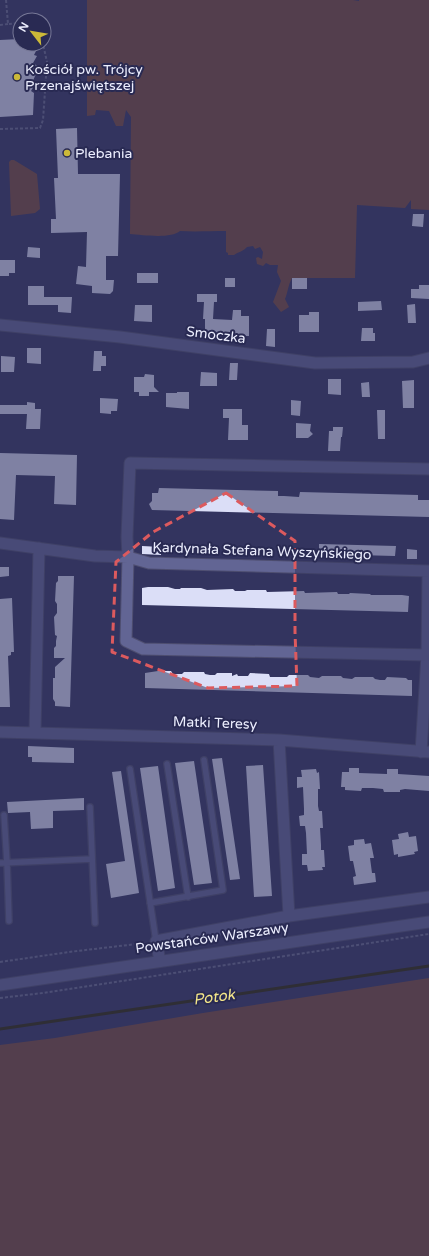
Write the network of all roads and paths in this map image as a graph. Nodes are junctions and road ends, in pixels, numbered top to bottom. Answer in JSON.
{"nodes":[{"id":1,"x":6,"y":0,"type":"edge"},
{"id":2,"x":8,"y":24,"type":"junction"},
{"id":3,"x":12,"y":24,"type":"edge"},
{"id":4,"x":0,"y":26,"type":"edge"},
{"id":5,"x":45,"y":52,"type":"edge"},
{"id":6,"x":0,"y":129,"type":"edge"},
{"id":7,"x":0,"y":325,"type":"edge"},
{"id":8,"x":429,"y":358,"type":"edge"},
{"id":9,"x":429,"y":469,"type":"edge"},
{"id":10,"x":0,"y":543,"type":"edge"},
{"id":11,"x":39,"y":548,"type":"junction"},
{"id":12,"x":128,"y":557,"type":"junction"},
{"id":13,"x":428,"y":571,"type":"edge"},
{"id":14,"x":427,"y":655,"type":"junction"},
{"id":15,"x":0,"y":732,"type":"edge"},
{"id":16,"x":35,"y":733,"type":"junction"},
{"id":17,"x":280,"y":740,"type":"junction"},
{"id":18,"x":425,"y":752,"type":"edge"},
{"id":19,"x":204,"y":760,"type":"dead end"},
{"id":20,"x":167,"y":764,"type":"dead end"},
{"id":21,"x":130,"y":769,"type":"dead end"},
{"id":22,"x":90,"y":808,"type":"dead end"},
{"id":23,"x":4,"y":816,"type":"dead end"},
{"id":24,"x":92,"y":859,"type":"junction"},
{"id":25,"x":0,"y":863,"type":"edge"},
{"id":26,"x":7,"y":863,"type":"junction"},
{"id":27,"x":188,"y":897,"type":"junction"},
{"id":28,"x":429,"y":897,"type":"edge"},
{"id":29,"x":150,"y":903,"type":"junction"},
{"id":30,"x":289,"y":916,"type":"junction"},
{"id":31,"x":9,"y":921,"type":"dead end"},
{"id":32,"x":429,"y":922,"type":"edge"},
{"id":33,"x":95,"y":923,"type":"dead end"},
{"id":34,"x":429,"y":934,"type":"edge"},
{"id":35,"x":156,"y":941,"type":"junction"},
{"id":36,"x":160,"y":961,"type":"junction"},
{"id":37,"x":0,"y":962,"type":"edge"},
{"id":38,"x":0,"y":985,"type":"edge"},
{"id":39,"x":0,"y":998,"type":"edge"}],
"edges":[{"from":1,"to":2,"type":"path"},
{"from":2,"to":3,"type":"path"},
{"from":2,"to":4,"type":"path"},
{"from":5,"to":6,"type":"path"},
{"from":7,"to":8,"type":"street","name":"Smoczka"},
{"from":9,"to":12,"type":"street"},
{"from":10,"to":11,"type":"street","name":"Kardynała Stefana Wyszyńskiego"},
{"from":11,"to":12,"type":"street","name":"Kardynała Stefana Wyszyńskiego"},
{"from":11,"to":16,"type":"street"},
{"from":12,"to":13,"type":"street","name":"Kardynała Stefana Wyszyńskiego"},
{"from":12,"to":14,"type":"street"},
{"from":13,"to":14,"type":"street"},
{"from":14,"to":18,"type":"street"},
{"from":15,"to":16,"type":"street","name":"Matki Teresy"},
{"from":16,"to":17,"type":"street","name":"Matki Teresy"},
{"from":17,"to":18,"type":"street","name":"Matki Teresy"},
{"from":17,"to":30,"type":"street"},
{"from":19,"to":27,"type":"lane"},
{"from":20,"to":27,"type":"lane"},
{"from":21,"to":29,"type":"lane"},
{"from":22,"to":24,"type":"lane"},
{"from":23,"to":26,"type":"lane"},
{"from":24,"to":26,"type":"lane"},
{"from":24,"to":33,"type":"lane"},
{"from":25,"to":26,"type":"lane"},
{"from":26,"to":31,"type":"lane"},
{"from":27,"to":29,"type":"lane"},
{"from":28,"to":30,"type":"street"},
{"from":29,"to":35,"type":"lane"},
{"from":30,"to":35,"type":"street"},
{"from":32,"to":36,"type":"street","name":"Powstańców Warszawy"},
{"from":34,"to":39,"type":"path"},
{"from":35,"to":36,"type":"street"},
{"from":35,"to":37,"type":"path"},
{"from":36,"to":38,"type":"street","name":"Powstańców Warszawy"}]}
